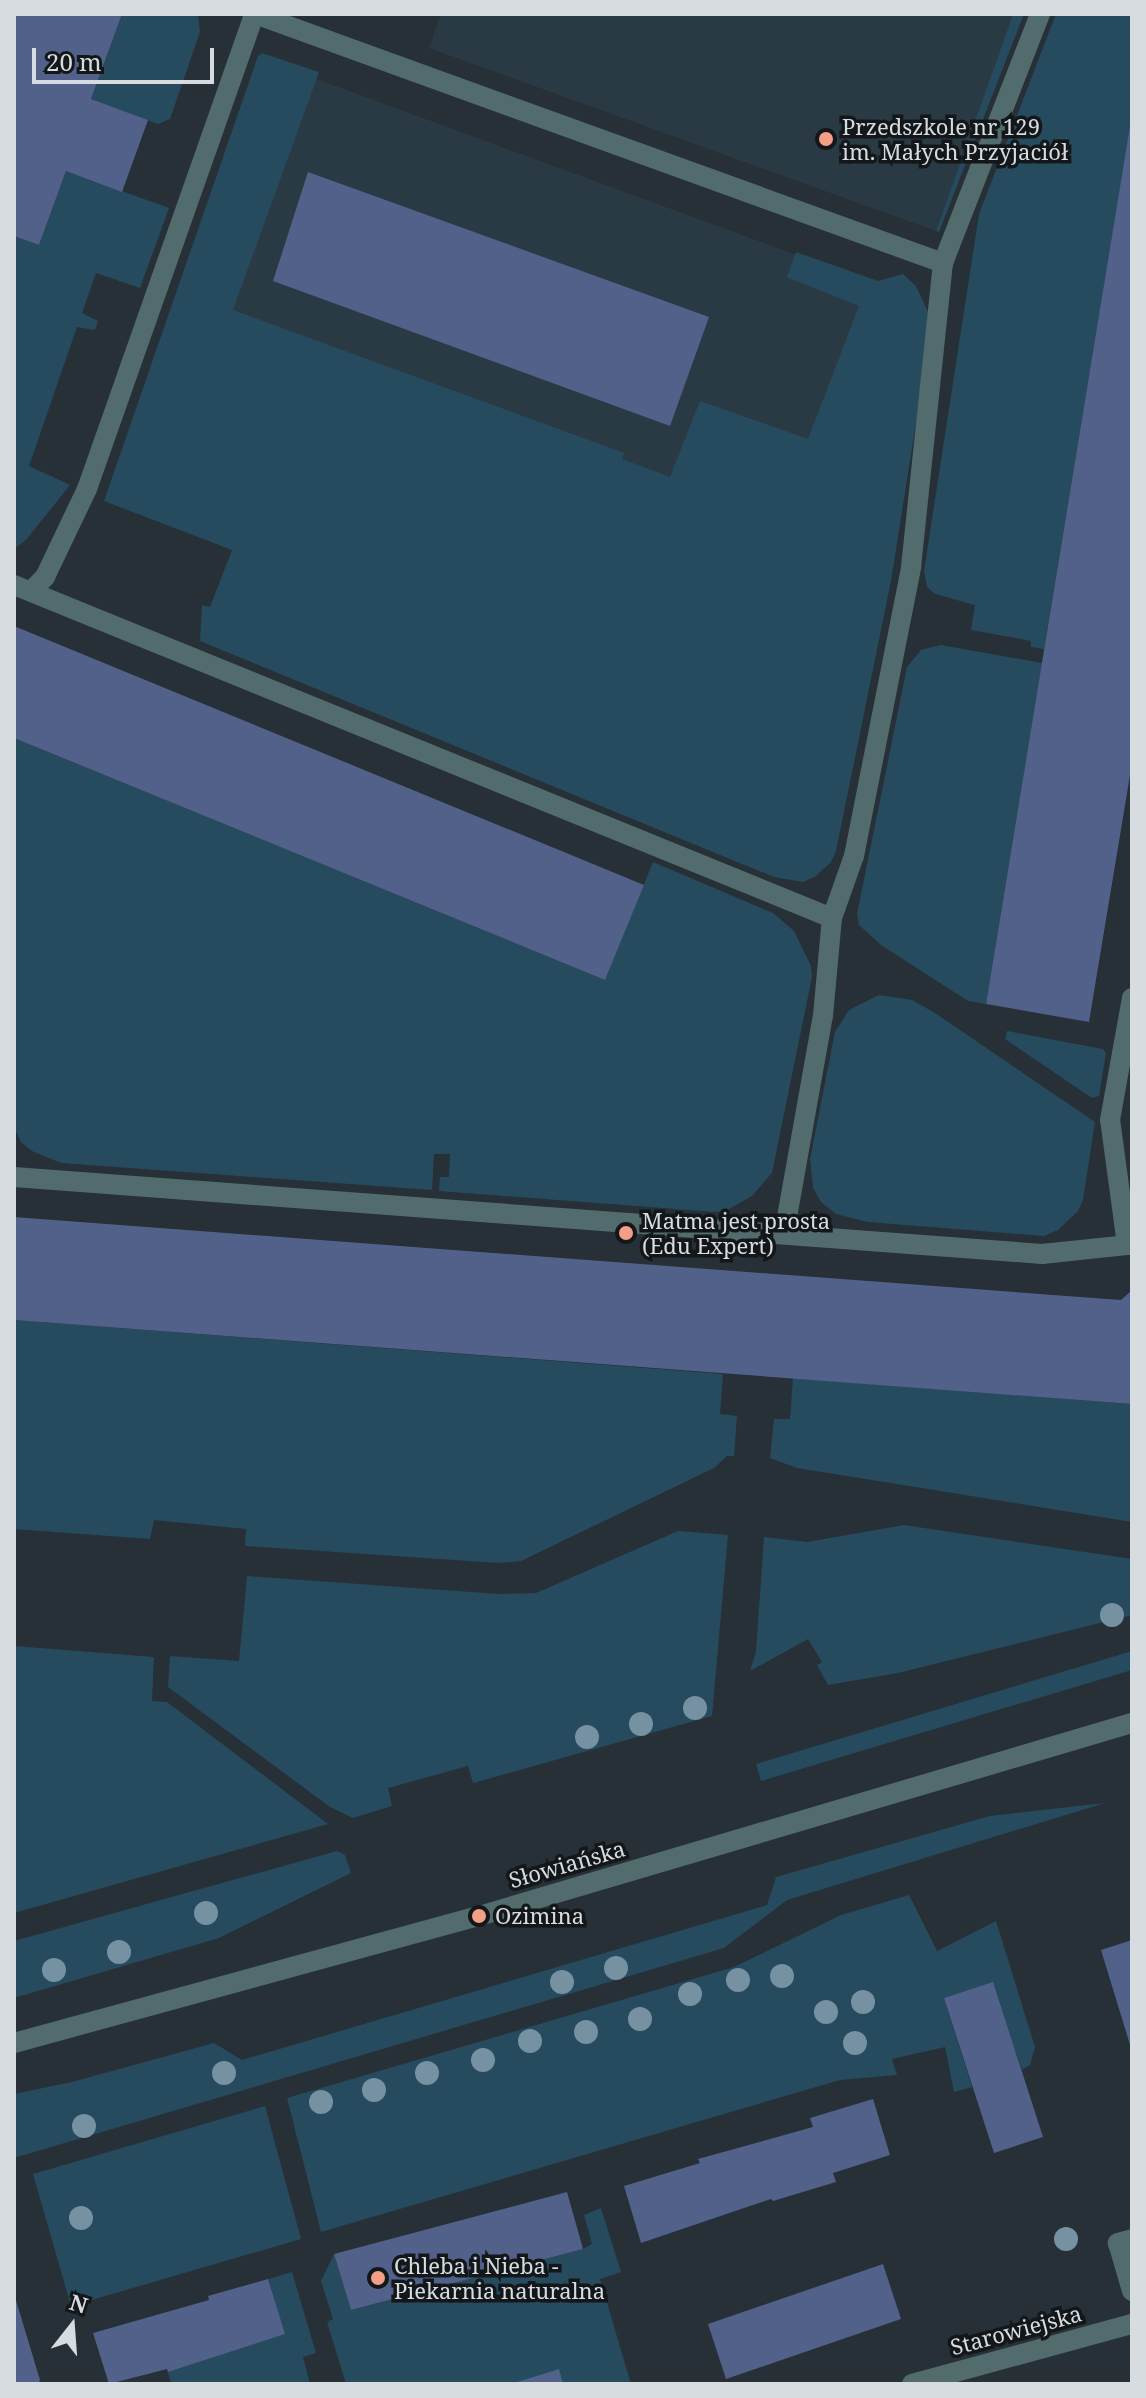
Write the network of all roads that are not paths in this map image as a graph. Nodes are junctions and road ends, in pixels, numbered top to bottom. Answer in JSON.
{"nodes":[{"id":1,"x":1040,"y":14,"type":"edge"},
{"id":2,"x":254,"y":15,"type":"edge"},
{"id":3,"x":943,"y":263,"type":"junction"},
{"id":4,"x":22,"y":588,"type":"edge"},
{"id":5,"x":832,"y":918,"type":"junction"},
{"id":6,"x":1132,"y":998,"type":"edge"},
{"id":7,"x":14,"y":1177,"type":"edge"},
{"id":8,"x":784,"y":1234,"type":"junction"},
{"id":9,"x":1130,"y":1243,"type":"edge"},
{"id":10,"x":1132,"y":1723,"type":"edge"},
{"id":11,"x":14,"y":2043,"type":"edge"},
{"id":12,"x":1125,"y":2241,"type":"edge"},
{"id":13,"x":1132,"y":2291,"type":"edge"},
{"id":14,"x":1132,"y":2324,"type":"edge"},
{"id":15,"x":912,"y":2384,"type":"edge"}],
"edges":[{"from":1,"to":3,"type":"street"},
{"from":2,"to":3,"type":"street"},
{"from":2,"to":4,"type":"street"},
{"from":3,"to":5,"type":"street"},
{"from":4,"to":5,"type":"street"},
{"from":5,"to":8,"type":"street"},
{"from":6,"to":9,"type":"street"},
{"from":7,"to":8,"type":"street"},
{"from":8,"to":9,"type":"street"},
{"from":10,"to":11,"type":"street","name":"Słowiańska"},
{"from":12,"to":13,"type":"street"},
{"from":14,"to":15,"type":"street","name":"Starowiejska"}]}
